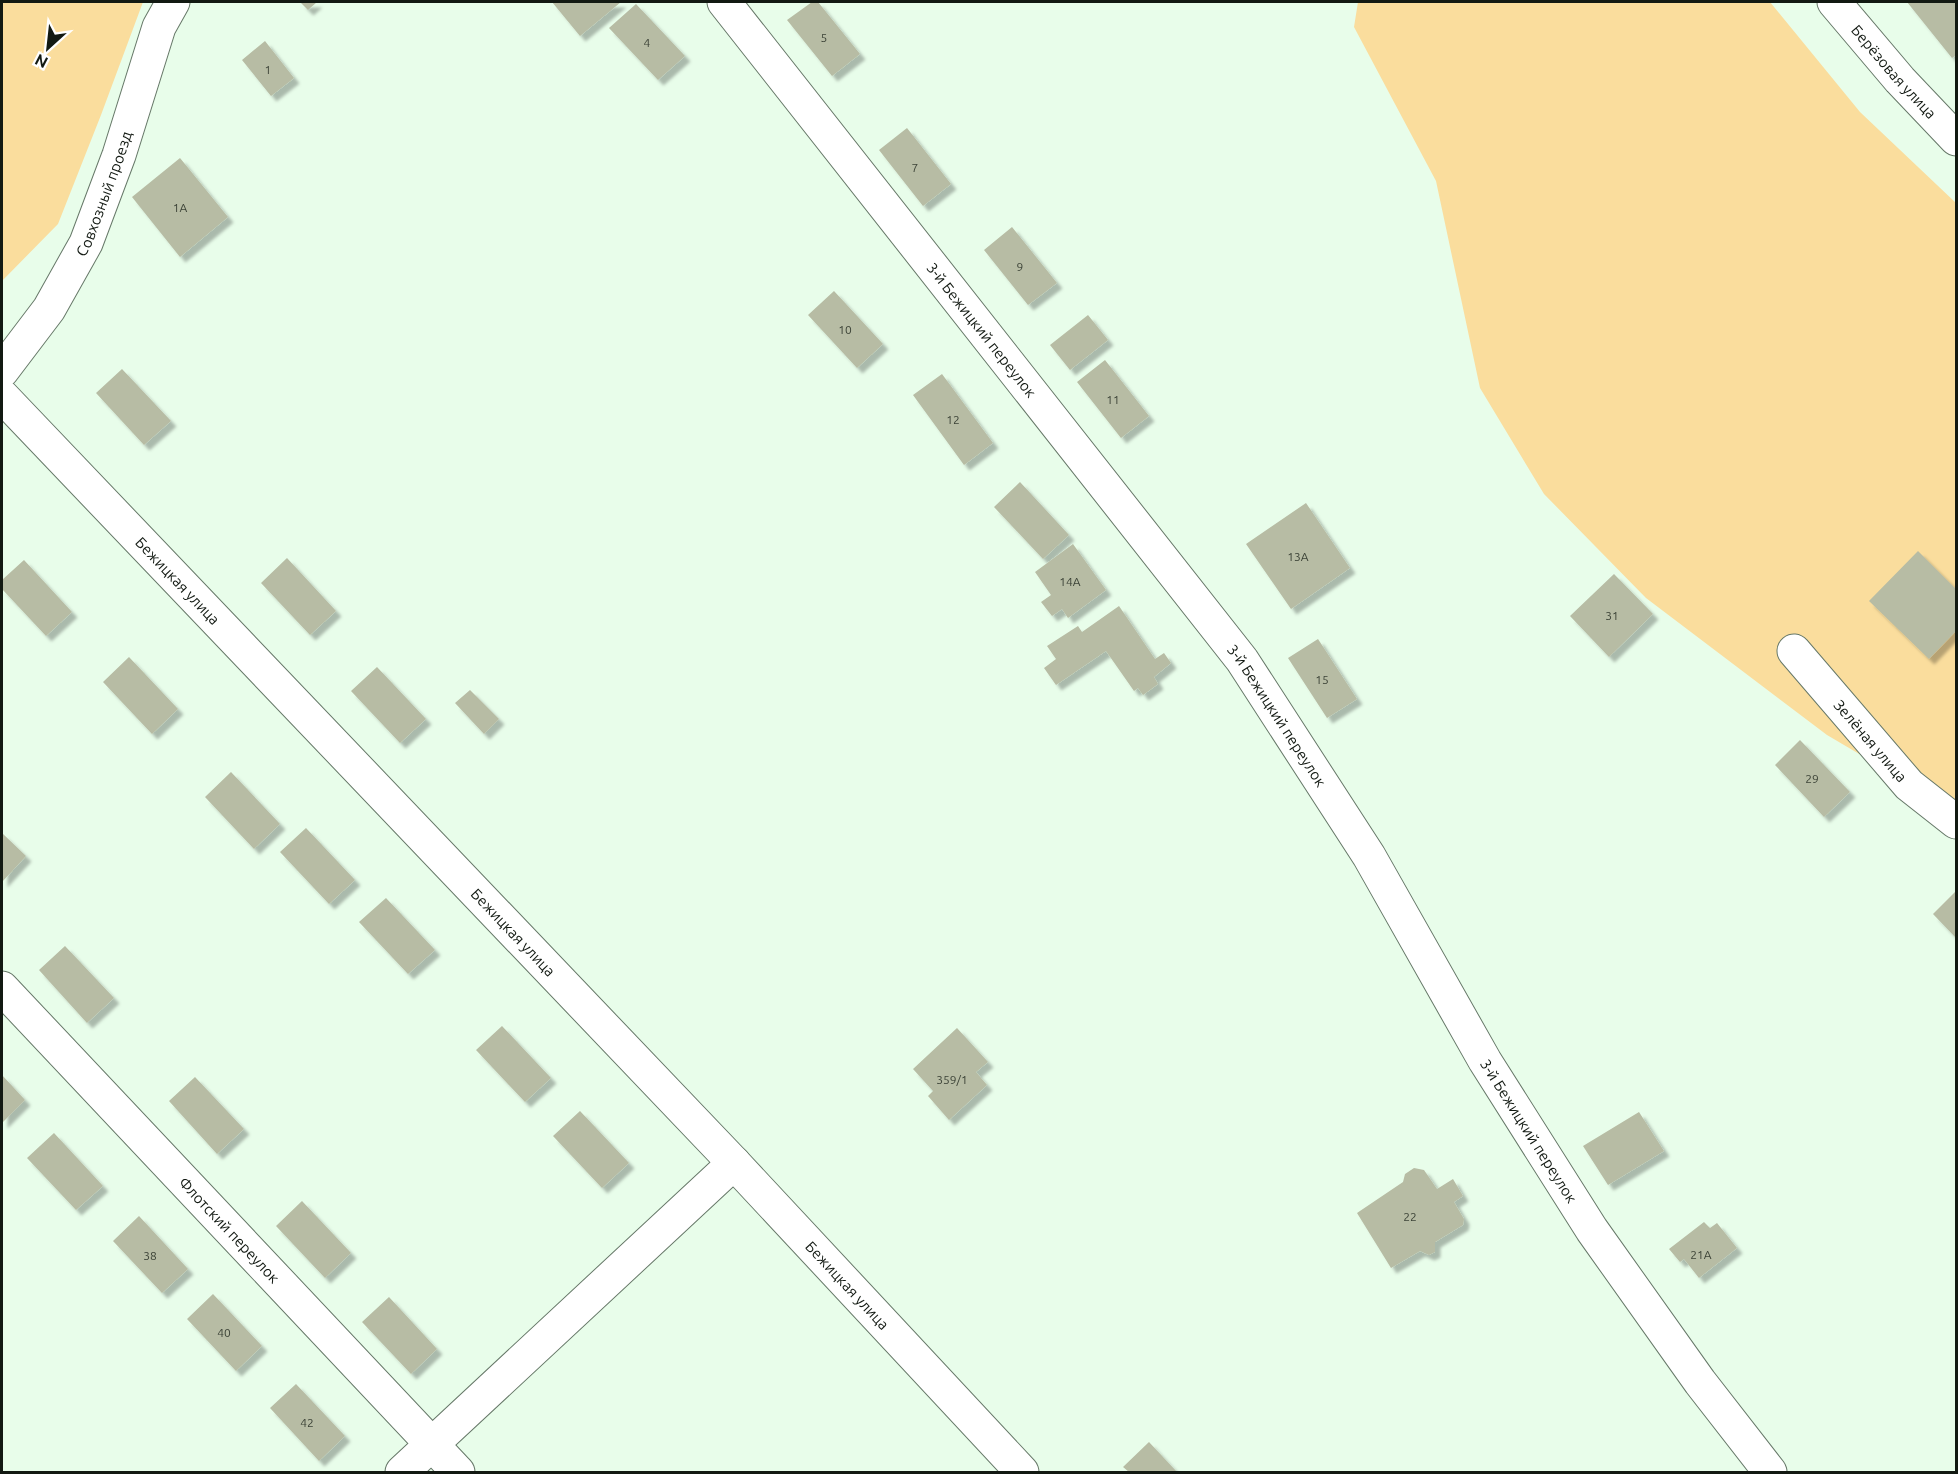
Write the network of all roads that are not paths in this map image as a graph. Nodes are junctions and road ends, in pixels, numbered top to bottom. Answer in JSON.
{"nodes":[{"id":1,"x":173,"y":2,"type":"edge"},
{"id":2,"x":724,"y":2,"type":"edge"},
{"id":3,"x":1834,"y":2,"type":"edge"},
{"id":4,"x":1956,"y":138,"type":"edge"},
{"id":5,"x":2,"y":371,"type":"edge"},
{"id":6,"x":2,"y":396,"type":"edge"},
{"id":7,"x":1794,"y":651,"type":"dead end"},
{"id":8,"x":1956,"y":822,"type":"edge"},
{"id":9,"x":2,"y":988,"type":"edge"},
{"id":10,"x":734,"y":1163,"type":"junction"},
{"id":11,"x":432,"y":1445,"type":"junction"},
{"id":12,"x":402,"y":1473,"type":"edge"},
{"id":13,"x":458,"y":1473,"type":"edge"},
{"id":14,"x":1022,"y":1473,"type":"edge"},
{"id":15,"x":1770,"y":1473,"type":"edge"}],
"edges":[{"from":1,"to":5,"type":"street","name":"Совхозный проезд"},
{"from":2,"to":15,"type":"street","name":"3-й Бежицкий переулок"},
{"from":3,"to":4,"type":"street","name":"Берёзовая улица"},
{"from":6,"to":10,"type":"street","name":"Бежицкая улица"},
{"from":7,"to":8,"type":"street","name":"Зелёная улица"},
{"from":9,"to":11,"type":"street","name":"Флотский переулок"},
{"from":10,"to":11,"type":"street"},
{"from":10,"to":14,"type":"street","name":"Бежицкая улица"},
{"from":11,"to":12,"type":"street"},
{"from":11,"to":13,"type":"street","name":"Флотский переулок"}]}
